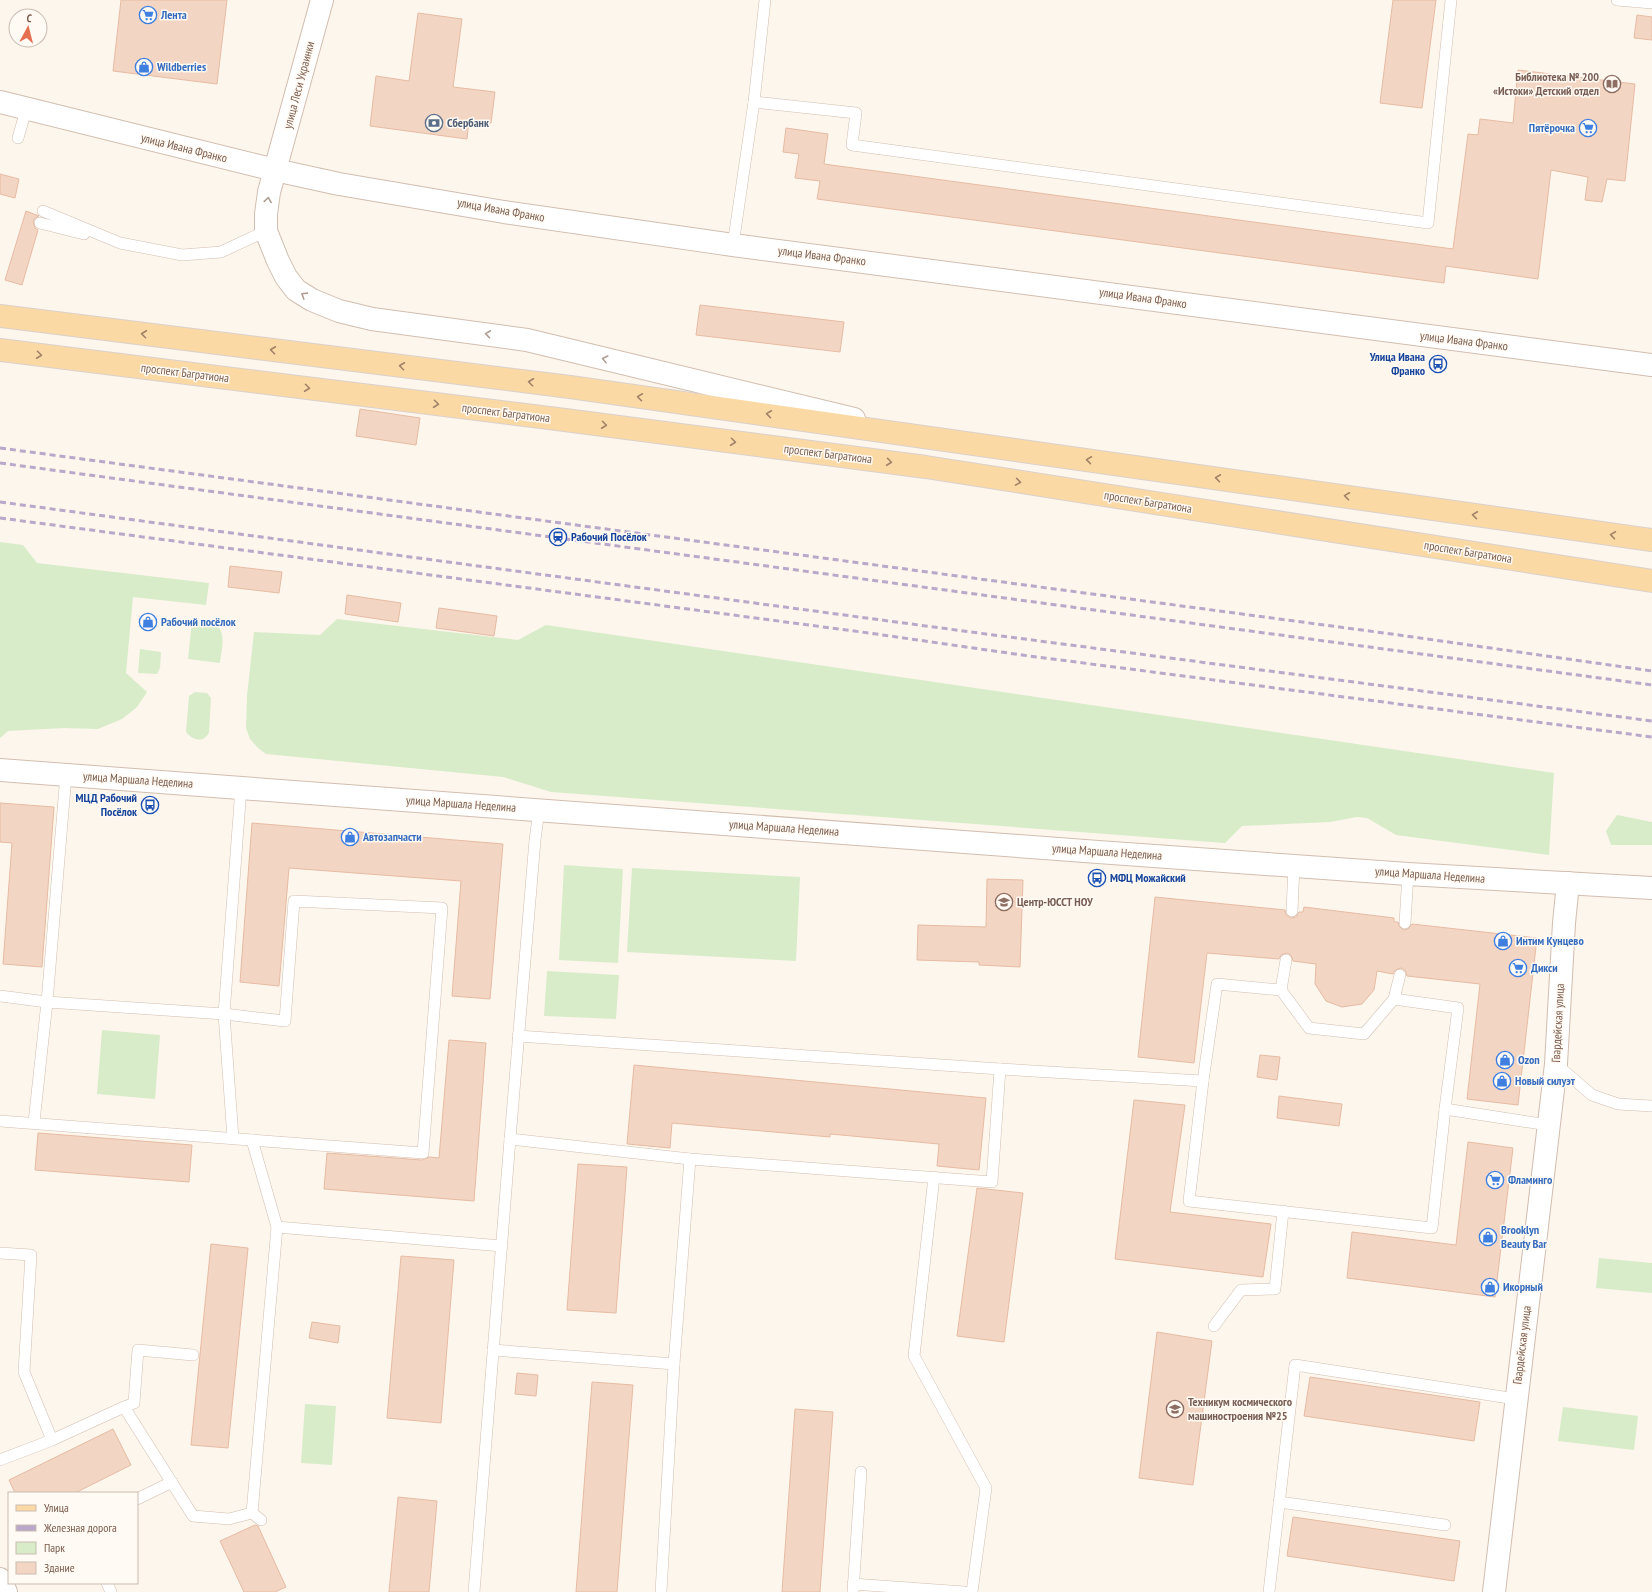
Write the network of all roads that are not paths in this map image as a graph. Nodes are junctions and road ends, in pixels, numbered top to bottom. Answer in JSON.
{"nodes":[{"id":1,"x":322,"y":0,"type":"edge"},
{"id":2,"x":765,"y":0,"type":"edge"},
{"id":3,"x":1451,"y":0,"type":"edge"},
{"id":4,"x":1617,"y":0,"type":"edge"},
{"id":5,"x":1652,"y":3,"type":"edge"},
{"id":6,"x":0,"y":102,"type":"edge"},
{"id":7,"x":754,"y":102,"type":"junction"},
{"id":8,"x":26,"y":110,"type":"junction"},
{"id":9,"x":18,"y":138,"type":"dead end"},
{"id":10,"x":275,"y":170,"type":"junction"},
{"id":11,"x":43,"y":211,"type":"dead end"},
{"id":12,"x":40,"y":223,"type":"dead end"},
{"id":13,"x":266,"y":231,"type":"junction"},
{"id":14,"x":120,"y":243,"type":"junction"},
{"id":15,"x":733,"y":245,"type":"junction"},
{"id":16,"x":0,"y":316,"type":"edge"},
{"id":17,"x":0,"y":350,"type":"edge"},
{"id":18,"x":1652,"y":365,"type":"edge"},
{"id":19,"x":932,"y":437,"type":"junction"},
{"id":20,"x":1652,"y":540,"type":"edge"},
{"id":21,"x":1652,"y":581,"type":"edge"},
{"id":22,"x":0,"y":770,"type":"edge"},
{"id":23,"x":66,"y":775,"type":"junction"},
{"id":24,"x":240,"y":788,"type":"junction"},
{"id":25,"x":539,"y":810,"type":"junction"},
{"id":26,"x":1294,"y":865,"type":"junction"},
{"id":27,"x":1408,"y":874,"type":"junction"},
{"id":28,"x":1568,"y":884,"type":"junction"},
{"id":29,"x":1652,"y":888,"type":"edge"},
{"id":30,"x":1292,"y":911,"type":"dead end"},
{"id":31,"x":1405,"y":923,"type":"dead end"},
{"id":32,"x":1286,"y":960,"type":"dead end"},
{"id":33,"x":1400,"y":975,"type":"dead end"},
{"id":34,"x":1281,"y":990,"type":"junction"},
{"id":35,"x":0,"y":996,"type":"edge"},
{"id":36,"x":1394,"y":999,"type":"junction"},
{"id":37,"x":47,"y":1002,"type":"junction"},
{"id":38,"x":224,"y":1014,"type":"junction"},
{"id":39,"x":518,"y":1036,"type":"junction"},
{"id":40,"x":1556,"y":1064,"type":"junction"},
{"id":41,"x":1000,"y":1069,"type":"junction"},
{"id":42,"x":1203,"y":1081,"type":"junction"},
{"id":43,"x":1652,"y":1106,"type":"edge"},
{"id":44,"x":1445,"y":1110,"type":"junction"},
{"id":45,"x":0,"y":1121,"type":"edge"},
{"id":46,"x":34,"y":1122,"type":"junction"},
{"id":47,"x":1548,"y":1125,"type":"junction"},
{"id":48,"x":234,"y":1138,"type":"junction"},
{"id":49,"x":510,"y":1139,"type":"junction"},
{"id":50,"x":252,"y":1140,"type":"junction"},
{"id":51,"x":690,"y":1159,"type":"junction"},
{"id":52,"x":934,"y":1177,"type":"junction"},
{"id":53,"x":1283,"y":1211,"type":"junction"},
{"id":54,"x":277,"y":1227,"type":"junction"},
{"id":55,"x":502,"y":1246,"type":"junction"},
{"id":56,"x":0,"y":1253,"type":"edge"},
{"id":57,"x":1214,"y":1326,"type":"dead end"},
{"id":58,"x":493,"y":1350,"type":"junction"},
{"id":59,"x":193,"y":1355,"type":"dead end"},
{"id":60,"x":674,"y":1364,"type":"junction"},
{"id":61,"x":1516,"y":1399,"type":"junction"},
{"id":62,"x":124,"y":1407,"type":"junction"},
{"id":63,"x":52,"y":1440,"type":"junction"},
{"id":64,"x":0,"y":1460,"type":"edge"},
{"id":65,"x":861,"y":1472,"type":"dead end"},
{"id":66,"x":172,"y":1482,"type":"junction"},
{"id":67,"x":138,"y":1499,"type":"edge"},
{"id":68,"x":1279,"y":1502,"type":"junction"},
{"id":69,"x":252,"y":1513,"type":"junction"},
{"id":70,"x":261,"y":1520,"type":"dead end"},
{"id":71,"x":1445,"y":1526,"type":"dead end"},
{"id":72,"x":0,"y":1578,"type":"edge"},
{"id":73,"x":853,"y":1588,"type":"edge"},
{"id":74,"x":6,"y":1592,"type":"edge"},
{"id":75,"x":474,"y":1592,"type":"edge"},
{"id":76,"x":661,"y":1592,"type":"edge"},
{"id":77,"x":964,"y":1592,"type":"edge"},
{"id":78,"x":972,"y":1592,"type":"edge"},
{"id":79,"x":1268,"y":1592,"type":"edge"},
{"id":80,"x":1494,"y":1592,"type":"edge"}],
"edges":[{"from":1,"to":10,"type":"street","name":"улица Леси Украинки"},
{"from":2,"to":7,"type":"lane"},
{"from":3,"to":7,"type":"lane"},
{"from":4,"to":5,"type":"lane"},
{"from":6,"to":8,"type":"street","name":"улица Ивана Франко"},
{"from":7,"to":15,"type":"lane"},
{"from":8,"to":9,"type":"lane"},
{"from":8,"to":10,"type":"street","name":"улица Ивана Франко"},
{"from":13,"to":10,"type":"street","name":"улица Леси Украинки","one_way":true},
{"from":10,"to":15,"type":"street","name":"улица Ивана Франко"},
{"from":11,"to":14,"type":"lane"},
{"from":12,"to":14,"type":"lane"},
{"from":13,"to":14,"type":"lane"},
{"from":19,"to":13,"type":"street","one_way":true},
{"from":15,"to":18,"type":"street","name":"улица Ивана Франко"},
{"from":19,"to":16,"type":"main road","one_way":true},
{"from":17,"to":21,"type":"main road","name":"проспект Багратиона","one_way":true},
{"from":20,"to":19,"type":"main road","one_way":true},
{"from":22,"to":23,"type":"street","name":"улица Маршала Неделина"},
{"from":23,"to":24,"type":"street","name":"улица Маршала Неделина"},
{"from":23,"to":37,"type":"lane"},
{"from":24,"to":25,"type":"street","name":"улица Маршала Неделина"},
{"from":24,"to":38,"type":"lane"},
{"from":25,"to":26,"type":"street","name":"улица Маршала Неделина"},
{"from":25,"to":39,"type":"lane"},
{"from":26,"to":27,"type":"street","name":"улица Маршала Неделина"},
{"from":26,"to":30,"type":"lane"},
{"from":27,"to":28,"type":"street","name":"улица Маршала Неделина"},
{"from":27,"to":31,"type":"lane"},
{"from":28,"to":29,"type":"street","name":"улица Маршала Неделина"},
{"from":28,"to":40,"type":"street","name":"Гвардейская улица"},
{"from":32,"to":34,"type":"lane"},
{"from":33,"to":36,"type":"lane"},
{"from":34,"to":36,"type":"lane"},
{"from":34,"to":42,"type":"lane"},
{"from":35,"to":37,"type":"lane"},
{"from":36,"to":44,"type":"lane"},
{"from":37,"to":38,"type":"lane"},
{"from":37,"to":46,"type":"lane"},
{"from":38,"to":48,"type":"lane"},
{"from":38,"to":50,"type":"lane"},
{"from":39,"to":41,"type":"lane"},
{"from":39,"to":49,"type":"lane"},
{"from":40,"to":43,"type":"lane"},
{"from":40,"to":47,"type":"street","name":"Гвардейская улица"},
{"from":41,"to":42,"type":"lane"},
{"from":41,"to":52,"type":"lane"},
{"from":42,"to":53,"type":"lane"},
{"from":44,"to":47,"type":"lane"},
{"from":44,"to":53,"type":"lane"},
{"from":45,"to":46,"type":"lane"},
{"from":46,"to":48,"type":"lane"},
{"from":47,"to":61,"type":"street","name":"Гвардейская улица"},
{"from":48,"to":50,"type":"lane"},
{"from":49,"to":51,"type":"lane"},
{"from":49,"to":55,"type":"lane"},
{"from":50,"to":54,"type":"lane"},
{"from":51,"to":52,"type":"lane"},
{"from":51,"to":60,"type":"lane"},
{"from":52,"to":78,"type":"lane"},
{"from":53,"to":57,"type":"lane"},
{"from":54,"to":55,"type":"lane"},
{"from":54,"to":69,"type":"lane"},
{"from":55,"to":58,"type":"lane"},
{"from":56,"to":63,"type":"lane"},
{"from":58,"to":60,"type":"lane"},
{"from":58,"to":75,"type":"lane"},
{"from":59,"to":62,"type":"lane"},
{"from":60,"to":76,"type":"lane"},
{"from":61,"to":68,"type":"lane"},
{"from":61,"to":80,"type":"street","name":"Гвардейская улица"},
{"from":62,"to":63,"type":"lane"},
{"from":62,"to":66,"type":"lane"},
{"from":63,"to":64,"type":"lane"},
{"from":65,"to":73,"type":"lane"},
{"from":66,"to":67,"type":"lane"},
{"from":66,"to":69,"type":"lane"},
{"from":68,"to":71,"type":"lane"},
{"from":68,"to":79,"type":"lane"},
{"from":69,"to":70,"type":"lane"},
{"from":72,"to":74,"type":"street"},
{"from":73,"to":77,"type":"lane"}]}
